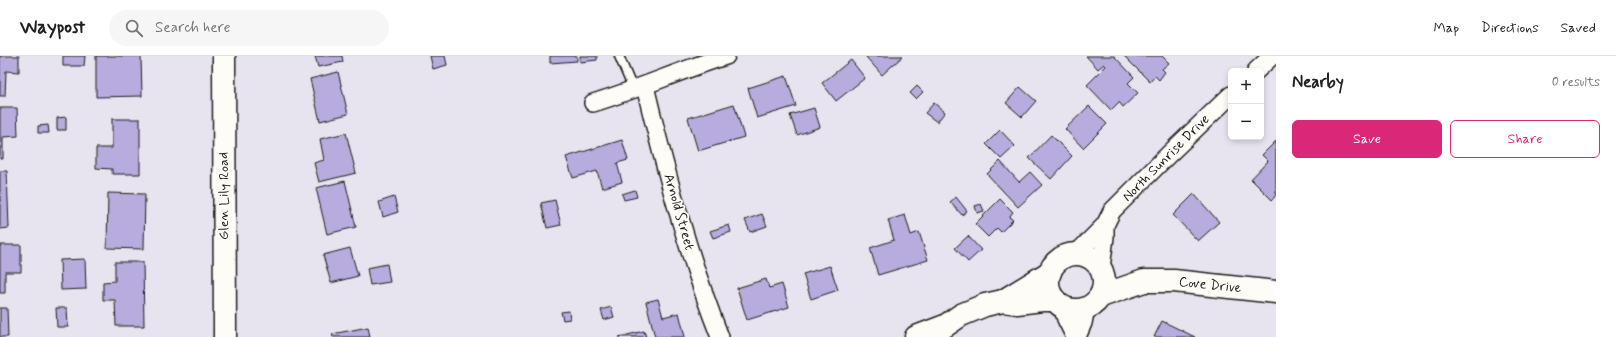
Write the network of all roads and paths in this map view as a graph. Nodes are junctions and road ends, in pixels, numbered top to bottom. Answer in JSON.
{"nodes":[{"id":1,"x":224,"y":56,"type":"edge"},
{"id":2,"x":620,"y":56,"type":"edge"},
{"id":3,"x":726,"y":56,"type":"edge"},
{"id":4,"x":1272,"y":56,"type":"edge"},
{"id":5,"x":1259,"y":68,"type":"edge"},
{"id":6,"x":639,"y":87,"type":"junction"},
{"id":7,"x":1228,"y":98,"type":"edge"},
{"id":8,"x":593,"y":103,"type":"dead end"},
{"id":9,"x":1105,"y":225,"type":"junction"},
{"id":10,"x":1076,"y":254,"type":"junction"},
{"id":11,"x":1101,"y":270,"type":"junction"},
{"id":12,"x":1050,"y":272,"type":"junction"},
{"id":13,"x":1144,"y":281,"type":"junction"},
{"id":14,"x":1276,"y":292,"type":"edge"},
{"id":15,"x":1003,"y":302,"type":"junction"},
{"id":16,"x":1093,"y":302,"type":"junction"},
{"id":17,"x":1059,"y":303,"type":"junction"},
{"id":18,"x":225,"y":337,"type":"edge"},
{"id":19,"x":720,"y":337,"type":"edge"},
{"id":20,"x":916,"y":337,"type":"edge"},
{"id":21,"x":1076,"y":337,"type":"edge"}],
"edges":[{"from":1,"to":18,"type":"street","name":"Glen Lily Road"},
{"from":2,"to":6,"type":"lane"},
{"from":3,"to":6,"type":"street"},
{"from":4,"to":5,"type":"street"},
{"from":6,"to":8,"type":"street"},
{"from":6,"to":19,"type":"street","name":"Arnold Street"},
{"from":7,"to":9,"type":"street","name":"North Sunrise Drive"},
{"from":9,"to":10,"type":"street","name":"North Sunrise Drive"},
{"from":9,"to":11,"type":"street","name":"North Sunrise Drive"},
{"from":10,"to":11,"type":"street"},
{"from":10,"to":12,"type":"street","name":"North Sunrise Drive"},
{"from":11,"to":13,"type":"street","name":"Cove Drive"},
{"from":11,"to":16,"type":"street","name":"North Sunrise Drive"},
{"from":12,"to":15,"type":"street","name":"North Sunrise Drive"},
{"from":12,"to":17,"type":"street"},
{"from":13,"to":14,"type":"street","name":"Cove Drive"},
{"from":13,"to":16,"type":"street","name":"Cove Drive"},
{"from":15,"to":17,"type":"street","name":"North Sunrise Drive"},
{"from":15,"to":20,"type":"street","name":"North Sunrise Drive"},
{"from":16,"to":17,"type":"street","name":"North Sunrise Drive"},
{"from":16,"to":21,"type":"street"},
{"from":17,"to":21,"type":"street"}]}
